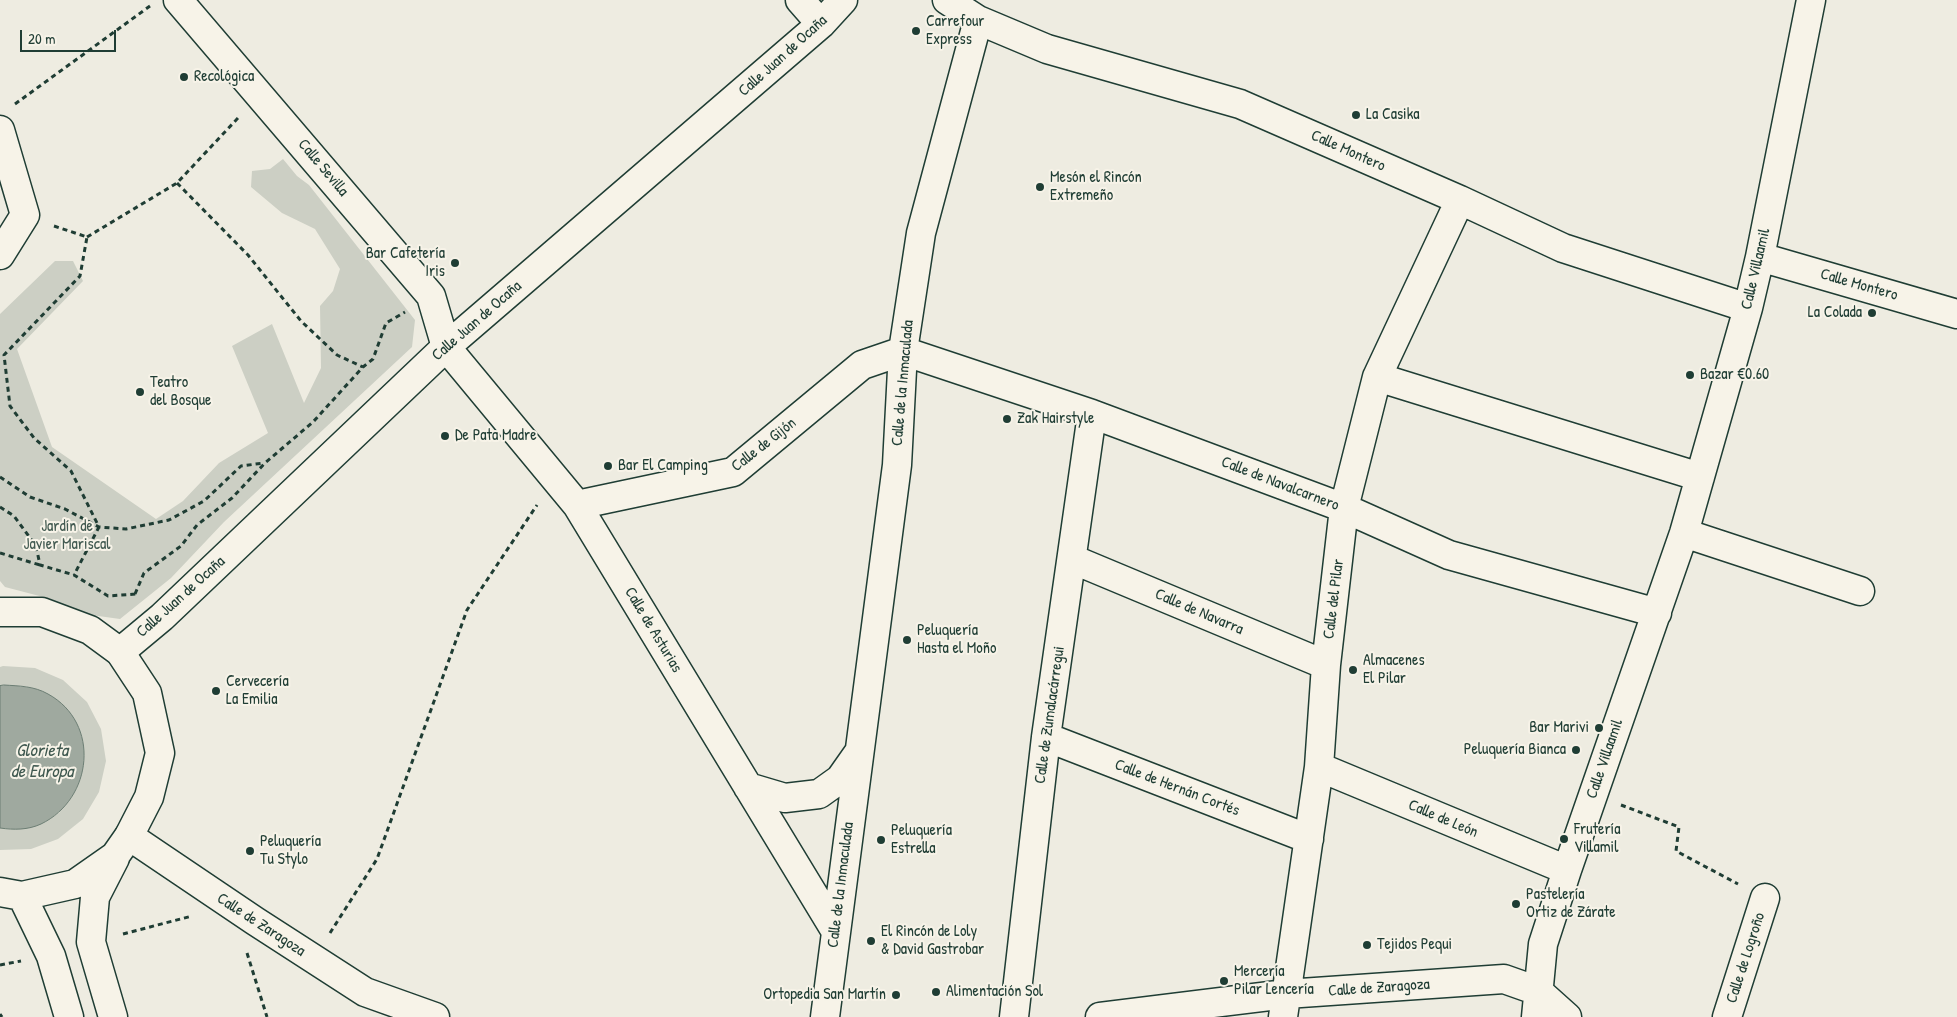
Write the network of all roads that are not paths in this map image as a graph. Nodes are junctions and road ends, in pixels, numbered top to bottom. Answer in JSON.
{"nodes":[{"id":1,"x":178,"y":0,"type":"edge"},
{"id":2,"x":800,"y":0,"type":"edge"},
{"id":3,"x":843,"y":0,"type":"edge"},
{"id":4,"x":947,"y":0,"type":"edge"},
{"id":5,"x":1811,"y":0,"type":"edge"},
{"id":6,"x":978,"y":20,"type":"junction"},
{"id":7,"x":821,"y":24,"type":"junction"},
{"id":8,"x":4,"y":120,"type":"edge"},
{"id":9,"x":1460,"y":200,"type":"junction"},
{"id":10,"x":0,"y":255,"type":"edge"},
{"id":11,"x":1760,"y":257,"type":"junction"},
{"id":12,"x":1748,"y":308,"type":"junction"},
{"id":13,"x":1957,"y":314,"type":"edge"},
{"id":14,"x":446,"y":347,"type":"junction"},
{"id":15,"x":904,"y":351,"type":"junction"},
{"id":16,"x":1377,"y":377,"type":"junction"},
{"id":17,"x":1092,"y":414,"type":"junction"},
{"id":18,"x":1700,"y":477,"type":"junction"},
{"id":19,"x":577,"y":505,"type":"junction"},
{"id":20,"x":1344,"y":508,"type":"junction"},
{"id":21,"x":1684,"y":533,"type":"junction"},
{"id":22,"x":1072,"y":559,"type":"junction"},
{"id":23,"x":1860,"y":591,"type":"dead end"},
{"id":24,"x":1,"y":609,"type":"edge"},
{"id":25,"x":1657,"y":613,"type":"junction"},
{"id":26,"x":120,"y":652,"type":"junction"},
{"id":27,"x":1326,"y":665,"type":"junction"},
{"id":28,"x":1046,"y":736,"type":"junction"},
{"id":29,"x":859,"y":752,"type":"junction"},
{"id":30,"x":1319,"y":767,"type":"junction"},
{"id":31,"x":748,"y":787,"type":"junction"},
{"id":32,"x":1309,"y":839,"type":"junction"},
{"id":33,"x":122,"y":846,"type":"junction"},
{"id":34,"x":1566,"y":870,"type":"junction"},
{"id":35,"x":11,"y":894,"type":"edge"},
{"id":36,"x":1765,"y":898,"type":"road end"},
{"id":37,"x":835,"y":930,"type":"junction"},
{"id":38,"x":1537,"y":1004,"type":"edge"},
{"id":39,"x":1284,"y":1005,"type":"edge"},
{"id":40,"x":400,"y":1010,"type":"edge"},
{"id":41,"x":69,"y":1017,"type":"edge"},
{"id":42,"x":113,"y":1017,"type":"edge"},
{"id":43,"x":435,"y":1017,"type":"edge"},
{"id":44,"x":825,"y":1017,"type":"edge"},
{"id":45,"x":1014,"y":1017,"type":"edge"},
{"id":46,"x":1100,"y":1017,"type":"edge"},
{"id":47,"x":1567,"y":1017,"type":"edge"},
{"id":48,"x":1727,"y":1017,"type":"edge"}],
"edges":[{"from":1,"to":14,"type":"street","name":"Calle Sevilla"},
{"from":2,"to":7,"type":"street"},
{"from":3,"to":7,"type":"street","name":"Calle Juan de Ocaña"},
{"from":4,"to":6,"type":"street","name":"Calle Montero"},
{"from":5,"to":11,"type":"street","name":"Calle Villaamil"},
{"from":6,"to":9,"type":"street","name":"Calle Montero"},
{"from":6,"to":15,"type":"street","name":"Calle de la Inmaculada"},
{"from":7,"to":14,"type":"street","name":"Calle Juan de Ocaña"},
{"from":8,"to":10,"type":"street"},
{"from":9,"to":12,"type":"street","name":"Calle Montero"},
{"from":9,"to":16,"type":"street","name":"Calle del Pilar"},
{"from":11,"to":12,"type":"street","name":"Calle Villaamil"},
{"from":11,"to":13,"type":"street","name":"Calle Montero"},
{"from":12,"to":18,"type":"street","name":"Calle Villaamil"},
{"from":14,"to":19,"type":"street","name":"Calle de Asturias"},
{"from":14,"to":26,"type":"street","name":"Calle Juan de Ocaña"},
{"from":15,"to":17,"type":"street","name":"Calle de Navalcarnero"},
{"from":15,"to":19,"type":"street","name":"Calle de Gijón"},
{"from":15,"to":29,"type":"street","name":"Calle de la Inmaculada"},
{"from":16,"to":18,"type":"street"},
{"from":16,"to":20,"type":"street","name":"Calle del Pilar"},
{"from":17,"to":20,"type":"street","name":"Calle de Navalcarnero"},
{"from":17,"to":22,"type":"street","name":"Calle de Zumalacárregui"},
{"from":18,"to":21,"type":"street","name":"Calle Villaamil"},
{"from":19,"to":31,"type":"street","name":"Calle de Asturias"},
{"from":20,"to":25,"type":"street","name":"Calle de Navalcarnero"},
{"from":20,"to":27,"type":"street","name":"Calle del Pilar"},
{"from":21,"to":23,"type":"street"},
{"from":21,"to":25,"type":"street","name":"Calle Villaamil"},
{"from":22,"to":27,"type":"street","name":"Calle de Navarra"},
{"from":22,"to":28,"type":"street","name":"Calle de Zumalacárregui"},
{"from":24,"to":26,"type":"street"},
{"from":25,"to":34,"type":"street","name":"Calle Villaamil"},
{"from":26,"to":33,"type":"street"},
{"from":27,"to":30,"type":"street","name":"Calle del Pilar"},
{"from":28,"to":32,"type":"street","name":"Calle de Hernán Cortés"},
{"from":28,"to":45,"type":"street","name":"Calle de Zumalacárregui"},
{"from":29,"to":31,"type":"street","name":"Calle de la Inmaculada"},
{"from":29,"to":37,"type":"street","name":"Calle de la Inmaculada"},
{"from":30,"to":32,"type":"street","name":"Calle del Pilar"},
{"from":30,"to":34,"type":"street","name":"Calle de León"},
{"from":31,"to":37,"type":"street","name":"Calle de Asturias"},
{"from":32,"to":39,"type":"street","name":"Calle del Pilar"},
{"from":33,"to":35,"type":"street"},
{"from":33,"to":40,"type":"street","name":"Calle de Zaragoza"},
{"from":33,"to":42,"type":"street"},
{"from":34,"to":38,"type":"street","name":"Calle Villaamil"},
{"from":35,"to":41,"type":"street"},
{"from":36,"to":48,"type":"street","name":"Calle de Logroño"},
{"from":37,"to":44,"type":"street","name":"Calle de la Inmaculada"},
{"from":38,"to":39,"type":"street","name":"Calle de Zaragoza"},
{"from":38,"to":47,"type":"street"},
{"from":39,"to":46,"type":"street","name":"Calle de Zaragoza"},
{"from":40,"to":43,"type":"street","name":"Calle de Zaragoza"}]}
